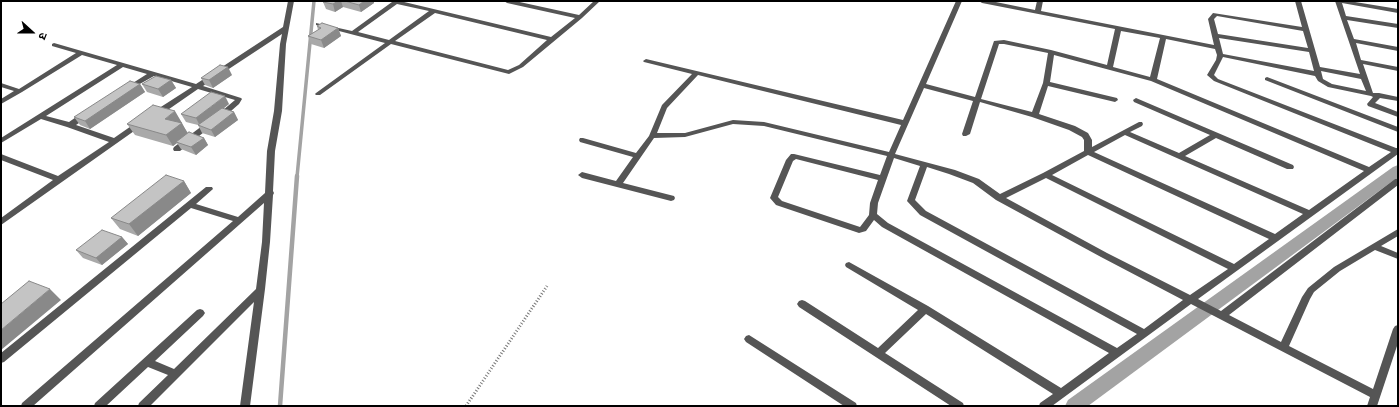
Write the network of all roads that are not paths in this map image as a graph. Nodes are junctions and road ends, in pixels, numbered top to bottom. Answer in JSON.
{"nodes":[{"id":1,"x":291,"y":1,"type":"edge"},
{"id":2,"x":394,"y":1,"type":"edge"},
{"id":3,"x":597,"y":1,"type":"edge"},
{"id":4,"x":958,"y":1,"type":"edge"},
{"id":5,"x":982,"y":1,"type":"edge"},
{"id":6,"x":1040,"y":1,"type":"edge"},
{"id":7,"x":1298,"y":1,"type":"edge"},
{"id":8,"x":1338,"y":1,"type":"edge"},
{"id":9,"x":1390,"y":1,"type":"edge"},
{"id":10,"x":511,"y":2,"type":"edge"},
{"id":11,"x":433,"y":11,"type":"junction"},
{"id":12,"x":1396,"y":11,"type":"edge"},
{"id":13,"x":1038,"y":12,"type":"junction"},
{"id":14,"x":1343,"y":16,"type":"junction"},
{"id":15,"x":580,"y":17,"type":"junction"},
{"id":16,"x":318,"y":24,"type":"edge"},
{"id":17,"x":1398,"y":26,"type":"edge"},
{"id":18,"x":286,"y":28,"type":"junction"},
{"id":19,"x":1118,"y":28,"type":"junction"},
{"id":20,"x":1306,"y":30,"type":"junction"},
{"id":21,"x":354,"y":32,"type":"junction"},
{"id":22,"x":1214,"y":35,"type":"junction"},
{"id":23,"x":1163,"y":37,"type":"junction"},
{"id":24,"x":552,"y":39,"type":"junction"},
{"id":25,"x":392,"y":41,"type":"junction"},
{"id":26,"x":1353,"y":41,"type":"junction"},
{"id":27,"x":54,"y":46,"type":"dead end"},
{"id":28,"x":1398,"y":49,"type":"edge"},
{"id":29,"x":1219,"y":51,"type":"junction"},
{"id":30,"x":1312,"y":51,"type":"junction"},
{"id":31,"x":1051,"y":52,"type":"junction"},
{"id":32,"x":81,"y":53,"type":"junction"},
{"id":33,"x":646,"y":61,"type":"dead end"},
{"id":34,"x":1359,"y":61,"type":"junction"},
{"id":35,"x":122,"y":65,"type":"junction"},
{"id":36,"x":1110,"y":68,"type":"junction"},
{"id":37,"x":1398,"y":69,"type":"edge"},
{"id":38,"x":1317,"y":71,"type":"junction"},
{"id":39,"x":697,"y":73,"type":"junction"},
{"id":40,"x":150,"y":75,"type":"junction"},
{"id":41,"x":1364,"y":77,"type":"junction"},
{"id":42,"x":1267,"y":79,"type":"dead end"},
{"id":43,"x":1153,"y":80,"type":"junction"},
{"id":44,"x":1046,"y":83,"type":"junction"},
{"id":45,"x":1,"y":85,"type":"edge"},
{"id":46,"x":922,"y":85,"type":"junction"},
{"id":47,"x":195,"y":88,"type":"junction"},
{"id":48,"x":20,"y":91,"type":"junction"},
{"id":49,"x":124,"y":91,"type":"edge"},
{"id":50,"x":318,"y":94,"type":"dead end"},
{"id":51,"x":1370,"y":94,"type":"junction"},
{"id":52,"x":1379,"y":95,"type":"junction"},
{"id":53,"x":1398,"y":99,"type":"edge"},
{"id":54,"x":976,"y":100,"type":"junction"},
{"id":55,"x":1115,"y":100,"type":"dead end"},
{"id":56,"x":1136,"y":100,"type":"dead end"},
{"id":57,"x":1,"y":102,"type":"edge"},
{"id":58,"x":90,"y":112,"type":"edge"},
{"id":59,"x":1398,"y":115,"type":"edge"},
{"id":60,"x":1035,"y":116,"type":"junction"},
{"id":61,"x":41,"y":117,"type":"junction"},
{"id":62,"x":904,"y":123,"type":"junction"},
{"id":63,"x":1139,"y":124,"type":"dead end"},
{"id":64,"x":70,"y":125,"type":"junction"},
{"id":65,"x":1398,"y":130,"type":"edge"},
{"id":66,"x":1124,"y":132,"type":"junction"},
{"id":67,"x":966,"y":134,"type":"dead end"},
{"id":68,"x":1215,"y":135,"type":"junction"},
{"id":69,"x":652,"y":136,"type":"junction"},
{"id":70,"x":583,"y":140,"type":"dead end"},
{"id":71,"x":1,"y":141,"type":"edge"},
{"id":72,"x":114,"y":141,"type":"junction"},
{"id":73,"x":177,"y":149,"type":"edge"},
{"id":74,"x":1397,"y":151,"type":"edge"},
{"id":75,"x":1088,"y":152,"type":"junction"},
{"id":76,"x":891,"y":155,"type":"junction"},
{"id":77,"x":638,"y":156,"type":"junction"},
{"id":78,"x":1180,"y":156,"type":"junction"},
{"id":79,"x":1,"y":157,"type":"edge"},
{"id":80,"x":924,"y":164,"type":"junction"},
{"id":81,"x":1290,"y":167,"type":"dead end"},
{"id":82,"x":1370,"y":170,"type":"junction"},
{"id":83,"x":582,"y":175,"type":"dead end"},
{"id":84,"x":1046,"y":175,"type":"junction"},
{"id":85,"x":883,"y":178,"type":"junction"},
{"id":86,"x":59,"y":179,"type":"junction"},
{"id":87,"x":1398,"y":181,"type":"edge"},
{"id":88,"x":618,"y":184,"type":"junction"},
{"id":89,"x":209,"y":189,"type":"dead end"},
{"id":90,"x":270,"y":193,"type":"junction"},
{"id":91,"x":671,"y":198,"type":"dead end"},
{"id":92,"x":998,"y":198,"type":"junction"},
{"id":93,"x":189,"y":205,"type":"junction"},
{"id":94,"x":1310,"y":214,"type":"junction"},
{"id":95,"x":873,"y":215,"type":"junction"},
{"id":96,"x":239,"y":220,"type":"junction"},
{"id":97,"x":1,"y":222,"type":"edge"},
{"id":98,"x":1398,"y":232,"type":"edge"},
{"id":99,"x":1276,"y":238,"type":"junction"},
{"id":100,"x":1375,"y":246,"type":"junction"},
{"id":101,"x":1398,"y":256,"type":"edge"},
{"id":102,"x":849,"y":265,"type":"dead end"},
{"id":103,"x":1234,"y":268,"type":"junction"},
{"id":104,"x":261,"y":289,"type":"junction"},
{"id":105,"x":1194,"y":301,"type":"junction"},
{"id":106,"x":802,"y":304,"type":"dead end"},
{"id":107,"x":925,"y":309,"type":"junction"},
{"id":108,"x":200,"y":313,"type":"dead end"},
{"id":109,"x":1217,"y":314,"type":"junction"},
{"id":110,"x":1398,"y":329,"type":"edge"},
{"id":111,"x":1144,"y":333,"type":"junction"},
{"id":112,"x":749,"y":339,"type":"dead end"},
{"id":113,"x":1396,"y":345,"type":"edge"},
{"id":114,"x":1283,"y":348,"type":"junction"},
{"id":115,"x":1117,"y":353,"type":"junction"},
{"id":116,"x":878,"y":354,"type":"junction"},
{"id":117,"x":1,"y":359,"type":"edge"},
{"id":118,"x":147,"y":362,"type":"junction"},
{"id":119,"x":175,"y":374,"type":"junction"},
{"id":120,"x":1061,"y":394,"type":"junction"},
{"id":121,"x":1375,"y":402,"type":"edge"},
{"id":122,"x":26,"y":406,"type":"edge"},
{"id":123,"x":99,"y":406,"type":"edge"},
{"id":124,"x":143,"y":406,"type":"edge"},
{"id":125,"x":245,"y":406,"type":"edge"},
{"id":126,"x":852,"y":406,"type":"edge"},
{"id":127,"x":959,"y":406,"type":"edge"},
{"id":128,"x":1044,"y":406,"type":"edge"}],
"edges":[{"from":1,"to":18,"type":"street"},
{"from":2,"to":11,"type":"street"},
{"from":2,"to":21,"type":"street"},
{"from":3,"to":15,"type":"street"},
{"from":4,"to":46,"type":"street"},
{"from":5,"to":13,"type":"street"},
{"from":6,"to":13,"type":"street"},
{"from":7,"to":20,"type":"street"},
{"from":8,"to":12,"type":"street"},
{"from":8,"to":14,"type":"street"},
{"from":9,"to":12,"type":"street"},
{"from":10,"to":15,"type":"street"},
{"from":11,"to":24,"type":"street"},
{"from":11,"to":25,"type":"street"},
{"from":13,"to":19,"type":"street"},
{"from":14,"to":17,"type":"street"},
{"from":14,"to":26,"type":"street"},
{"from":15,"to":24,"type":"street"},
{"from":16,"to":21,"type":"street"},
{"from":18,"to":47,"type":"street"},
{"from":18,"to":90,"type":"street"},
{"from":19,"to":23,"type":"street"},
{"from":19,"to":36,"type":"street"},
{"from":20,"to":22,"type":"street"},
{"from":20,"to":30,"type":"street"},
{"from":21,"to":25,"type":"street"},
{"from":22,"to":29,"type":"street"},
{"from":22,"to":30,"type":"street"},
{"from":23,"to":29,"type":"street"},
{"from":23,"to":43,"type":"street"},
{"from":24,"to":25,"type":"street"},
{"from":25,"to":50,"type":"street"},
{"from":26,"to":28,"type":"street"},
{"from":26,"to":34,"type":"street"},
{"from":27,"to":32,"type":"street"},
{"from":29,"to":38,"type":"street"},
{"from":29,"to":74,"type":"street"},
{"from":30,"to":38,"type":"street"},
{"from":31,"to":36,"type":"street"},
{"from":31,"to":44,"type":"street"},
{"from":31,"to":54,"type":"street"},
{"from":32,"to":35,"type":"street"},
{"from":32,"to":48,"type":"street"},
{"from":33,"to":39,"type":"street"},
{"from":34,"to":37,"type":"street"},
{"from":34,"to":41,"type":"street"},
{"from":35,"to":40,"type":"street"},
{"from":35,"to":61,"type":"street"},
{"from":36,"to":43,"type":"street"},
{"from":38,"to":41,"type":"street"},
{"from":38,"to":51,"type":"street"},
{"from":39,"to":62,"type":"street"},
{"from":39,"to":69,"type":"street"},
{"from":40,"to":47,"type":"street"},
{"from":40,"to":49,"type":"street"},
{"from":41,"to":51,"type":"street"},
{"from":42,"to":65,"type":"street"},
{"from":43,"to":82,"type":"street"},
{"from":44,"to":55,"type":"street"},
{"from":44,"to":60,"type":"street"},
{"from":45,"to":48,"type":"street"},
{"from":46,"to":54,"type":"street"},
{"from":46,"to":62,"type":"street"},
{"from":47,"to":72,"type":"street"},
{"from":47,"to":73,"type":"street"},
{"from":48,"to":57,"type":"street"},
{"from":51,"to":52,"type":"street"},
{"from":52,"to":53,"type":"street"},
{"from":52,"to":59,"type":"street"},
{"from":54,"to":60,"type":"street"},
{"from":54,"to":67,"type":"street"},
{"from":56,"to":68,"type":"street"},
{"from":58,"to":64,"type":"street"},
{"from":60,"to":75,"type":"street"},
{"from":61,"to":64,"type":"street"},
{"from":61,"to":71,"type":"street"},
{"from":62,"to":76,"type":"street"},
{"from":63,"to":66,"type":"street"},
{"from":64,"to":72,"type":"street"},
{"from":66,"to":75,"type":"street"},
{"from":66,"to":78,"type":"street"},
{"from":68,"to":78,"type":"street"},
{"from":68,"to":81,"type":"street"},
{"from":69,"to":76,"type":"street"},
{"from":69,"to":77,"type":"street"},
{"from":70,"to":77,"type":"street"},
{"from":72,"to":86,"type":"street"},
{"from":74,"to":82,"type":"street"},
{"from":75,"to":84,"type":"street"},
{"from":75,"to":99,"type":"street"},
{"from":76,"to":80,"type":"street"},
{"from":76,"to":85,"type":"street"},
{"from":77,"to":88,"type":"street"},
{"from":78,"to":94,"type":"street"},
{"from":79,"to":86,"type":"street"},
{"from":80,"to":92,"type":"street"},
{"from":80,"to":111,"type":"street"},
{"from":82,"to":94,"type":"street"},
{"from":83,"to":88,"type":"street"},
{"from":84,"to":92,"type":"street"},
{"from":84,"to":103,"type":"street"},
{"from":85,"to":95,"type":"street"},
{"from":85,"to":95,"type":"street"},
{"from":86,"to":97,"type":"street"},
{"from":87,"to":109,"type":"street"},
{"from":88,"to":91,"type":"street"},
{"from":89,"to":93,"type":"street"},
{"from":90,"to":96,"type":"street"},
{"from":90,"to":104,"type":"street"},
{"from":92,"to":105,"type":"street"},
{"from":93,"to":96,"type":"street"},
{"from":93,"to":117,"type":"street"},
{"from":94,"to":99,"type":"street"},
{"from":95,"to":115,"type":"street"},
{"from":96,"to":122,"type":"street"},
{"from":98,"to":100,"type":"street"},
{"from":99,"to":103,"type":"street"},
{"from":100,"to":101,"type":"street"},
{"from":100,"to":114,"type":"street"},
{"from":102,"to":107,"type":"street"},
{"from":103,"to":105,"type":"street"},
{"from":104,"to":119,"type":"street"},
{"from":104,"to":125,"type":"street"},
{"from":105,"to":109,"type":"street"},
{"from":105,"to":111,"type":"street"},
{"from":106,"to":116,"type":"street"},
{"from":107,"to":116,"type":"street"},
{"from":107,"to":120,"type":"street"},
{"from":108,"to":118,"type":"street"},
{"from":109,"to":114,"type":"street"},
{"from":110,"to":113,"type":"street"},
{"from":111,"to":115,"type":"street"},
{"from":112,"to":126,"type":"street"},
{"from":113,"to":121,"type":"street"},
{"from":114,"to":121,"type":"street"},
{"from":115,"to":120,"type":"street"},
{"from":116,"to":127,"type":"street"},
{"from":118,"to":119,"type":"street"},
{"from":118,"to":123,"type":"street"},
{"from":119,"to":124,"type":"street"},
{"from":120,"to":128,"type":"street"}]}
